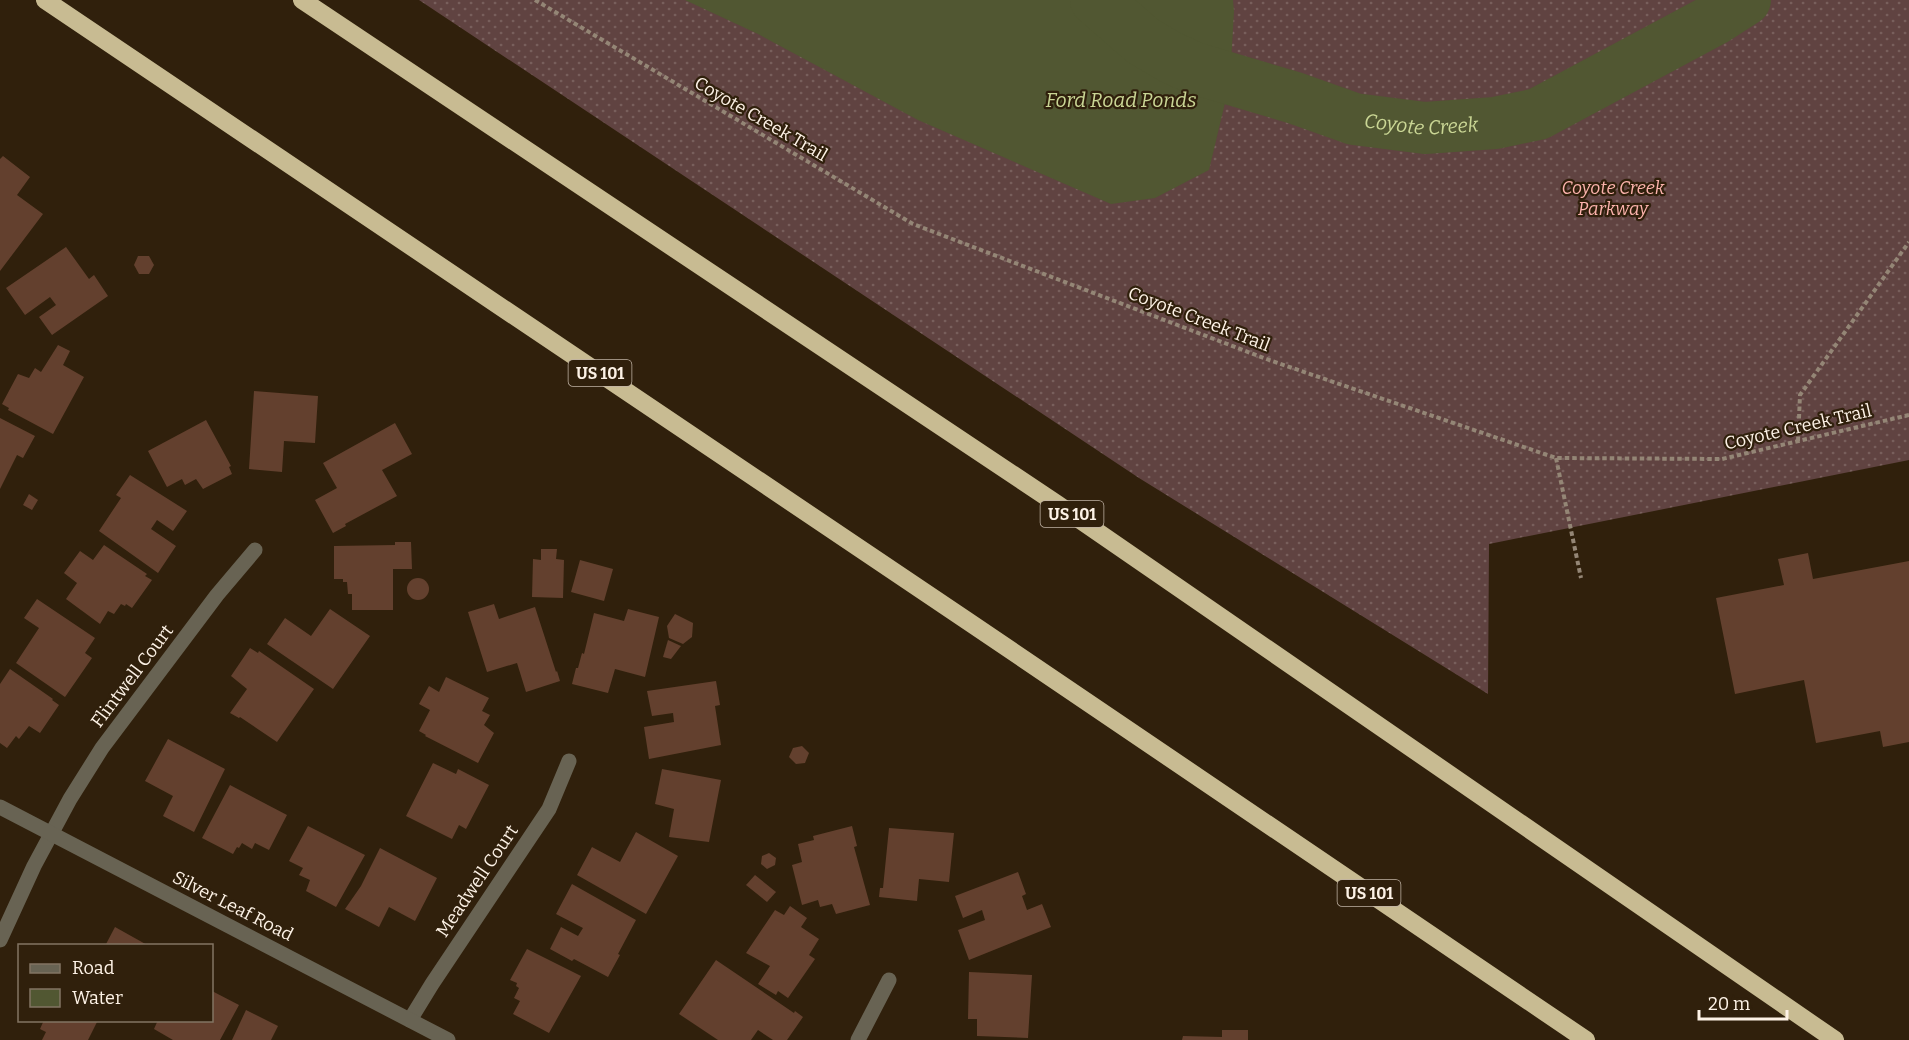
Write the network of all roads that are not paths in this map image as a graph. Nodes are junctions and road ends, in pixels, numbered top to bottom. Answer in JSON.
{"nodes":[{"id":1,"x":45,"y":0,"type":"edge"},
{"id":2,"x":302,"y":0,"type":"edge"},
{"id":3,"x":255,"y":550,"type":"dead end"},
{"id":4,"x":569,"y":761,"type":"dead end"},
{"id":5,"x":0,"y":807,"type":"edge"},
{"id":6,"x":52,"y":833,"type":"junction"},
{"id":7,"x":0,"y":940,"type":"edge"},
{"id":8,"x":889,"y":980,"type":"dead end"},
{"id":9,"x":410,"y":1020,"type":"junction"},
{"id":10,"x":448,"y":1040,"type":"edge"},
{"id":11,"x":858,"y":1040,"type":"edge"},
{"id":12,"x":1586,"y":1040,"type":"edge"},
{"id":13,"x":1835,"y":1040,"type":"edge"}],
"edges":[{"from":1,"to":12,"type":"highway","number":"US 101"},
{"from":2,"to":13,"type":"highway","number":"US 101"},
{"from":3,"to":6,"type":"street","name":"Flintwell Court"},
{"from":4,"to":9,"type":"street","name":"Meadwell Court"},
{"from":5,"to":6,"type":"street","name":"Silver Leaf Road"},
{"from":6,"to":7,"type":"street","name":"Flintwell Court"},
{"from":6,"to":9,"type":"street","name":"Silver Leaf Road"},
{"from":8,"to":11,"type":"street"},
{"from":9,"to":10,"type":"street","name":"Silver Leaf Road"}]}
